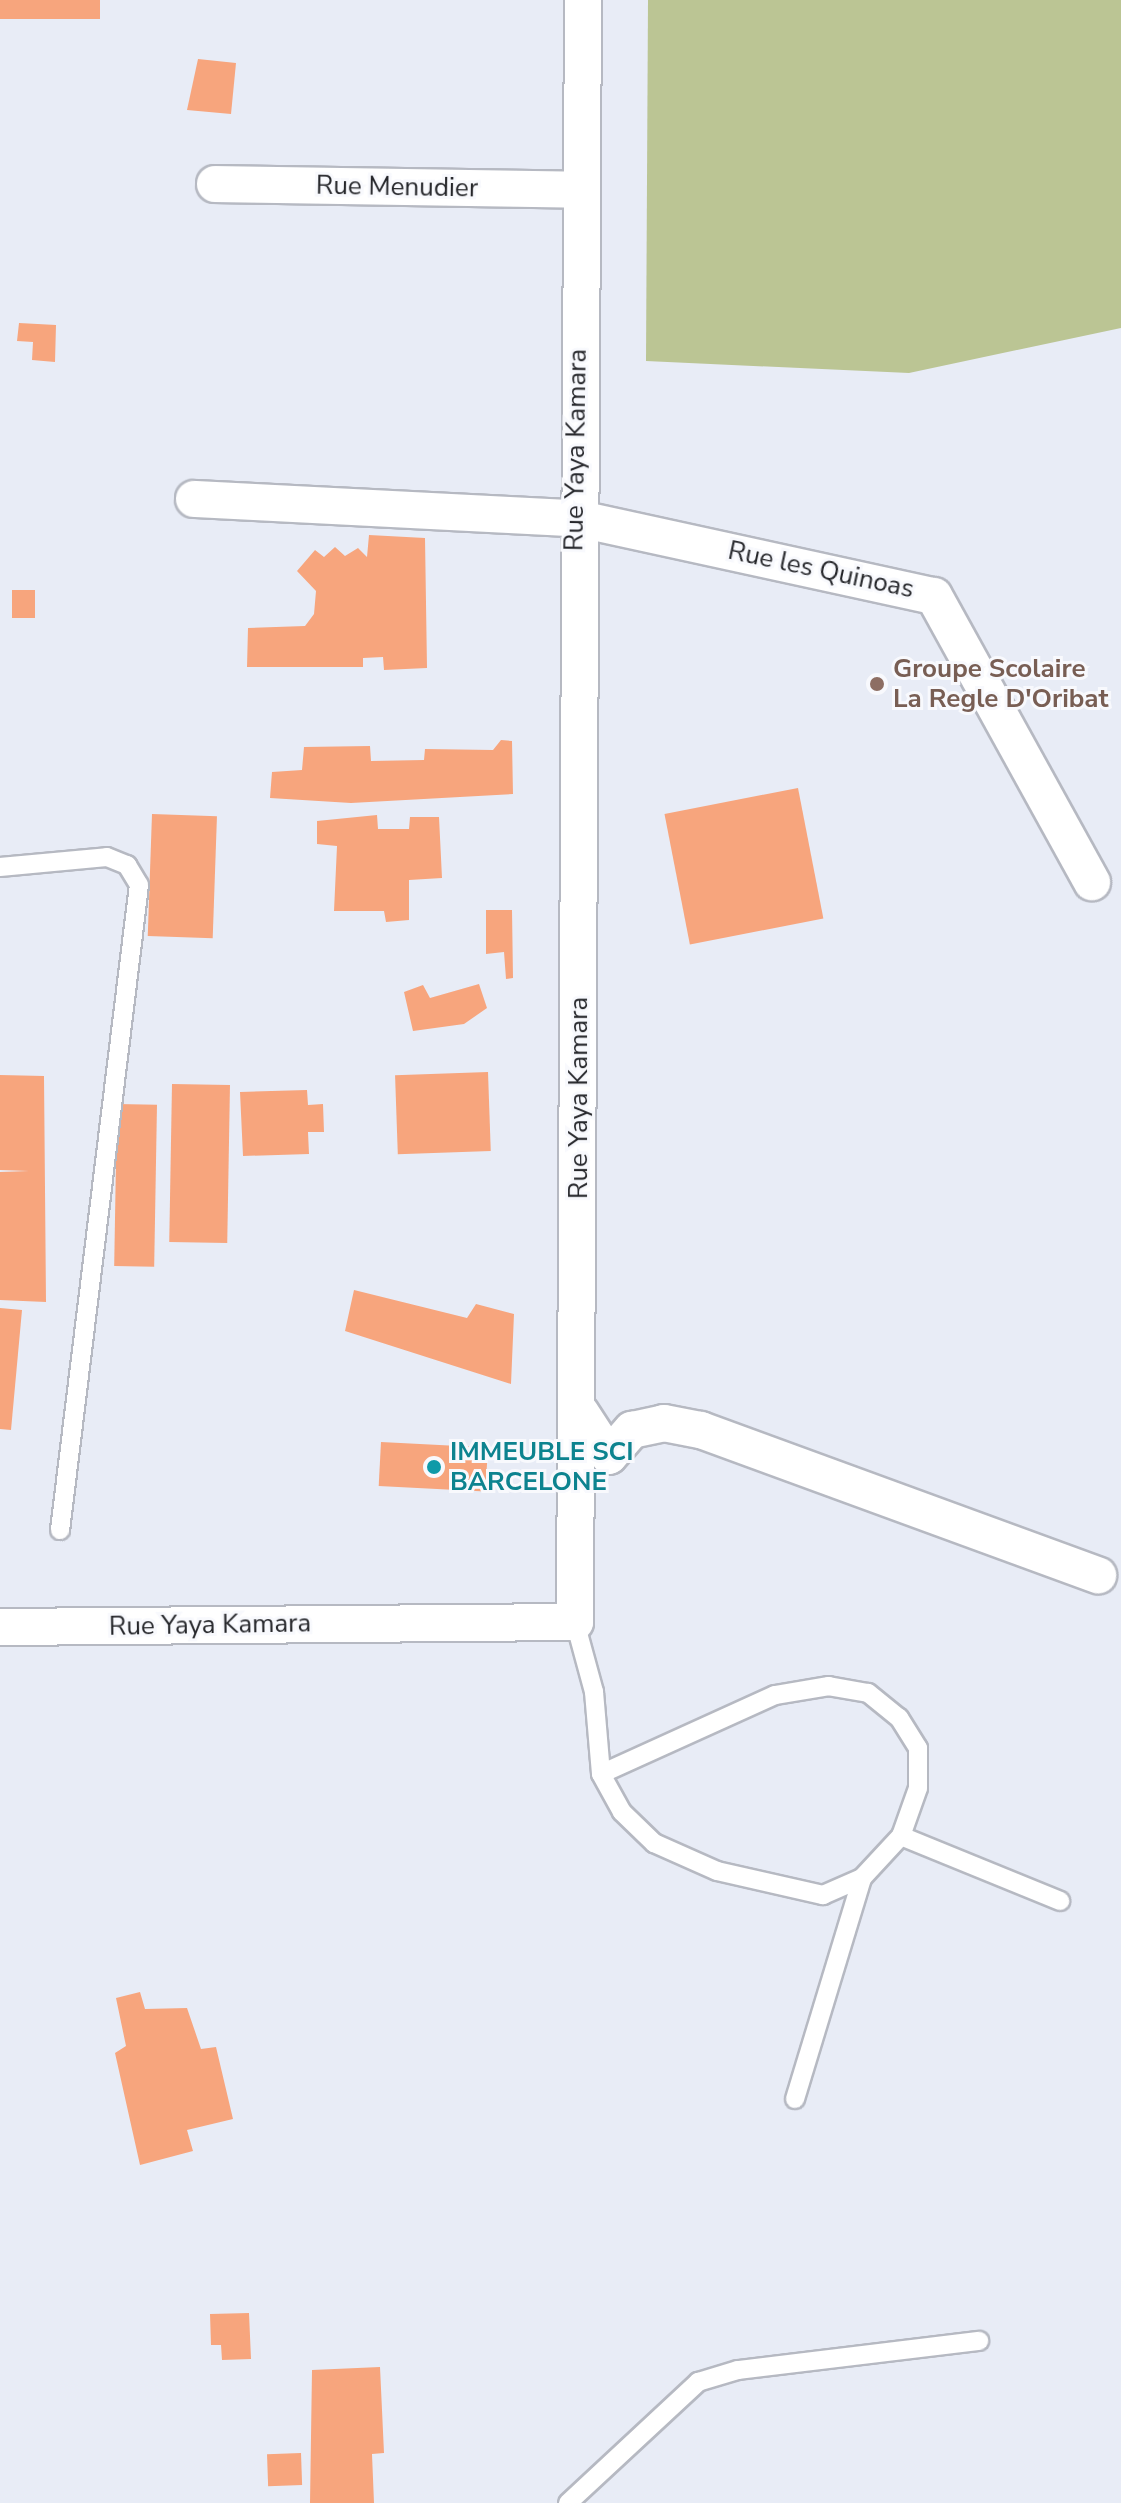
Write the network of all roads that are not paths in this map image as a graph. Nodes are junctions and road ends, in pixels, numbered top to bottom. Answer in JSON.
{"nodes":[{"id":1,"x":583,"y":0,"type":"edge"},
{"id":2,"x":215,"y":184,"type":"dead end"},
{"id":3,"x":579,"y":190,"type":"junction"},
{"id":4,"x":194,"y":499,"type":"dead end"},
{"id":5,"x":575,"y":518,"type":"junction"},
{"id":6,"x":0,"y":867,"type":"edge"},
{"id":7,"x":1092,"y":882,"type":"dead end"},
{"id":8,"x":581,"y":1413,"type":"junction"},
{"id":9,"x":60,"y":1530,"type":"dead end"},
{"id":10,"x":1098,"y":1575,"type":"dead end"},
{"id":11,"x":575,"y":1622,"type":"junction"},
{"id":12,"x":0,"y":1627,"type":"edge"},
{"id":13,"x":601,"y":1774,"type":"junction"},
{"id":14,"x":901,"y":1836,"type":"junction"},
{"id":15,"x":862,"y":1878,"type":"junction"},
{"id":16,"x":1060,"y":1901,"type":"dead end"},
{"id":17,"x":795,"y":2099,"type":"dead end"},
{"id":18,"x":979,"y":2341,"type":"dead end"},
{"id":19,"x":568,"y":2503,"type":"edge"}],
"edges":[{"from":1,"to":3,"type":"street","name":"Rue Yaya Kamara"},
{"from":2,"to":3,"type":"street","name":"Rue Menudier"},
{"from":3,"to":5,"type":"street","name":"Rue Yaya Kamara"},
{"from":4,"to":5,"type":"street","name":"Rue les Quinoas"},
{"from":5,"to":7,"type":"street","name":"Rue les Quinoas"},
{"from":5,"to":8,"type":"street","name":"Rue Yaya Kamara"},
{"from":6,"to":9,"type":"lane"},
{"from":8,"to":10,"type":"street"},
{"from":8,"to":11,"type":"street","name":"Rue Yaya Kamara"},
{"from":11,"to":12,"type":"street","name":"Rue Yaya Kamara"},
{"from":11,"to":13,"type":"lane"},
{"from":13,"to":14,"type":"lane"},
{"from":13,"to":15,"type":"lane"},
{"from":14,"to":15,"type":"lane"},
{"from":14,"to":16,"type":"lane"},
{"from":15,"to":17,"type":"lane"},
{"from":18,"to":19,"type":"lane"}]}
